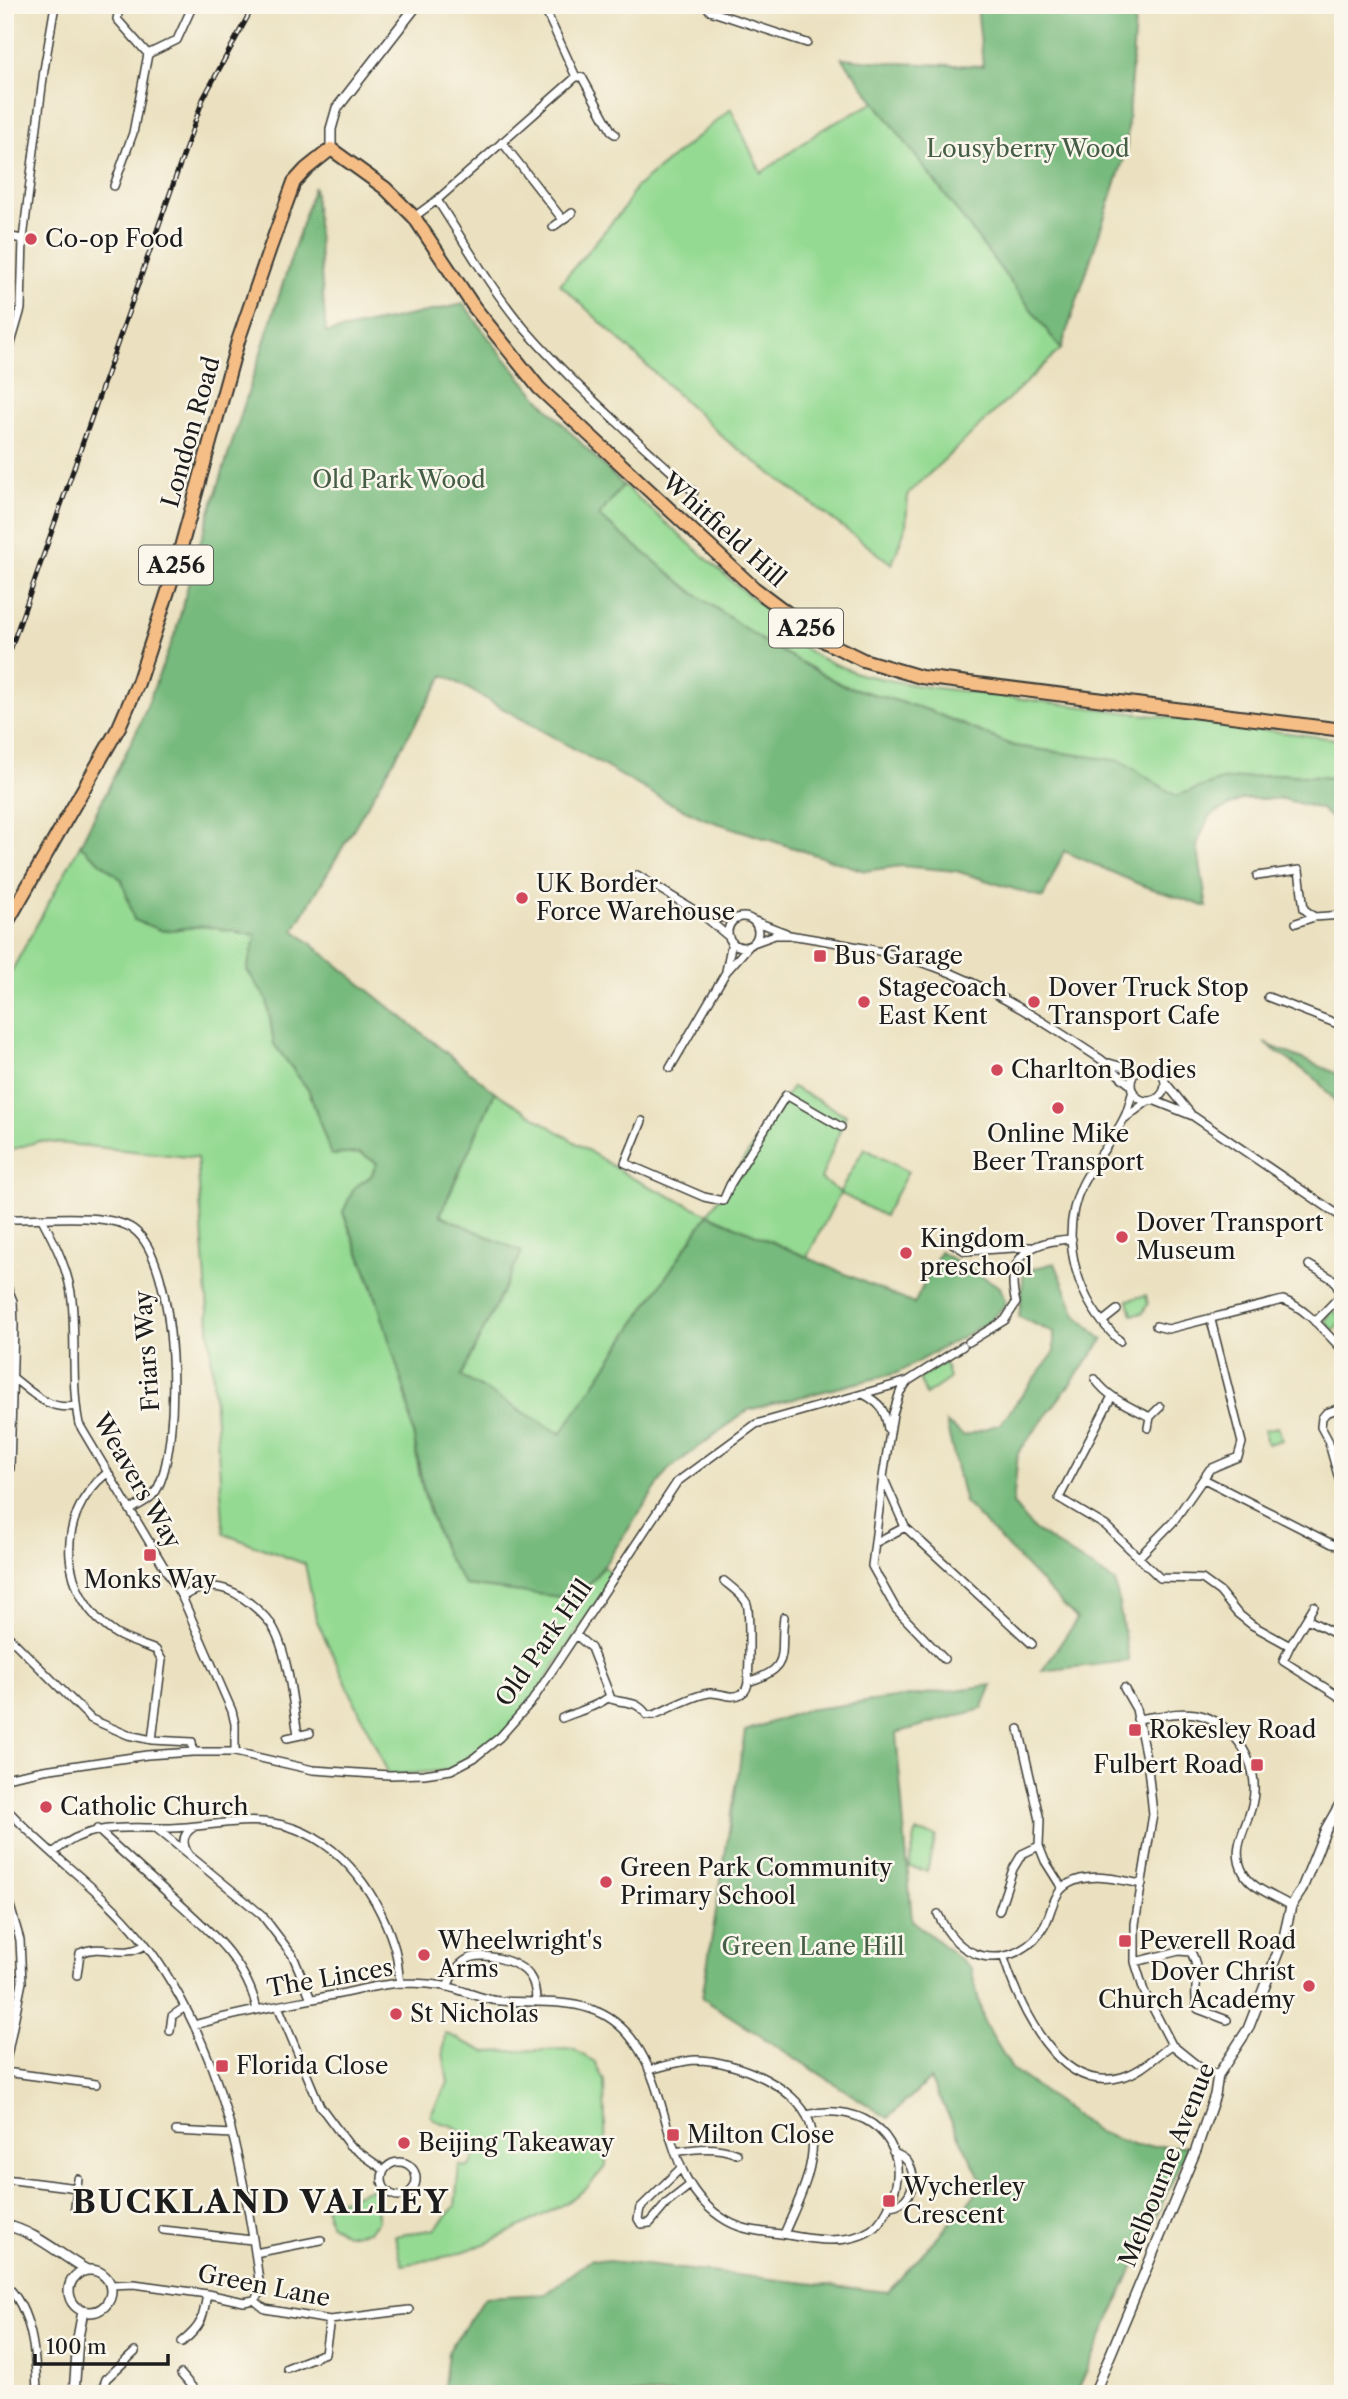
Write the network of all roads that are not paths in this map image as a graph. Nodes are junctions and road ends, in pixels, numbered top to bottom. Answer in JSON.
{"nodes":[{"id":1,"x":55,"y":5,"type":"edge"},
{"id":2,"x":120,"y":5,"type":"edge"},
{"id":3,"x":192,"y":5,"type":"edge"},
{"id":4,"x":417,"y":5,"type":"edge"},
{"id":5,"x":543,"y":5,"type":"edge"},
{"id":6,"x":706,"y":5,"type":"edge"},
{"id":7,"x":807,"y":43,"type":"dead end"},
{"id":8,"x":148,"y":54,"type":"junction"},
{"id":9,"x":576,"y":77,"type":"junction"},
{"id":10,"x":615,"y":134,"type":"dead end"},
{"id":11,"x":502,"y":142,"type":"junction"},
{"id":12,"x":331,"y":149,"type":"junction"},
{"id":13,"x":114,"y":186,"type":"dead end"},
{"id":14,"x":437,"y":200,"type":"junction"},
{"id":15,"x":572,"y":212,"type":"dead end"},
{"id":16,"x":414,"y":218,"type":"junction"},
{"id":17,"x":563,"y":220,"type":"junction"},
{"id":18,"x":553,"y":228,"type":"dead end"},
{"id":19,"x":5,"y":236,"type":"edge"},
{"id":20,"x":23,"y":239,"type":"junction"},
{"id":21,"x":5,"y":363,"type":"edge"},
{"id":22,"x":694,"y":492,"type":"dead end"},
{"id":23,"x":1343,"y":730,"type":"edge"},
{"id":24,"x":637,"y":875,"type":"dead end"},
{"id":25,"x":1257,"y":876,"type":"dead end"},
{"id":26,"x":1343,"y":915,"type":"edge"},
{"id":27,"x":704,"y":916,"type":"junction"},
{"id":28,"x":1314,"y":917,"type":"junction"},
{"id":29,"x":747,"y":918,"type":"junction"},
{"id":30,"x":737,"y":919,"type":"junction"},
{"id":31,"x":1296,"y":923,"type":"dead end"},
{"id":32,"x":5,"y":926,"type":"edge"},
{"id":33,"x":790,"y":935,"type":"junction"},
{"id":34,"x":731,"y":940,"type":"junction"},
{"id":35,"x":751,"y":944,"type":"junction"},
{"id":36,"x":726,"y":972,"type":"junction"},
{"id":37,"x":1268,"y":997,"type":"dead end"},
{"id":38,"x":1343,"y":1026,"type":"edge"},
{"id":39,"x":1102,"y":1060,"type":"junction"},
{"id":40,"x":670,"y":1068,"type":"dead end"},
{"id":41,"x":1145,"y":1068,"type":"junction"},
{"id":42,"x":1165,"y":1082,"type":"junction"},
{"id":43,"x":1132,"y":1088,"type":"junction"},
{"id":44,"x":1150,"y":1101,"type":"junction"},
{"id":45,"x":1193,"y":1116,"type":"junction"},
{"id":46,"x":1124,"y":1119,"type":"junction"},
{"id":47,"x":642,"y":1121,"type":"dead end"},
{"id":48,"x":841,"y":1127,"type":"dead end"},
{"id":49,"x":1343,"y":1207,"type":"edge"},
{"id":50,"x":5,"y":1216,"type":"edge"},
{"id":51,"x":1340,"y":1216,"type":"edge"},
{"id":52,"x":42,"y":1219,"type":"junction"},
{"id":53,"x":1072,"y":1239,"type":"junction"},
{"id":54,"x":951,"y":1242,"type":"dead end"},
{"id":55,"x":1030,"y":1247,"type":"junction"},
{"id":56,"x":1309,"y":1265,"type":"dead end"},
{"id":57,"x":5,"y":1282,"type":"edge"},
{"id":58,"x":1342,"y":1295,"type":"edge"},
{"id":59,"x":1117,"y":1310,"type":"dead end"},
{"id":60,"x":1211,"y":1320,"type":"junction"},
{"id":61,"x":1102,"y":1322,"type":"junction"},
{"id":62,"x":1315,"y":1322,"type":"junction"},
{"id":63,"x":1156,"y":1326,"type":"dead end"},
{"id":64,"x":1120,"y":1342,"type":"dead end"},
{"id":65,"x":1343,"y":1350,"type":"edge"},
{"id":66,"x":12,"y":1377,"type":"junction"},
{"id":67,"x":1096,"y":1379,"type":"dead end"},
{"id":68,"x":908,"y":1381,"type":"junction"},
{"id":69,"x":863,"y":1394,"type":"junction"},
{"id":70,"x":1112,"y":1396,"type":"junction"},
{"id":71,"x":75,"y":1406,"type":"junction"},
{"id":72,"x":1343,"y":1407,"type":"edge"},
{"id":73,"x":1160,"y":1408,"type":"dead end"},
{"id":74,"x":1150,"y":1417,"type":"junction"},
{"id":75,"x":1148,"y":1428,"type":"dead end"},
{"id":76,"x":889,"y":1437,"type":"junction"},
{"id":77,"x":107,"y":1473,"type":"junction"},
{"id":78,"x":883,"y":1477,"type":"junction"},
{"id":79,"x":1204,"y":1479,"type":"junction"},
{"id":80,"x":5,"y":1484,"type":"edge"},
{"id":81,"x":1343,"y":1493,"type":"edge"},
{"id":82,"x":130,"y":1510,"type":"junction"},
{"id":83,"x":905,"y":1527,"type":"junction"},
{"id":84,"x":1148,"y":1533,"type":"dead end"},
{"id":85,"x":1156,"y":1540,"type":"junction"},
{"id":86,"x":1343,"y":1543,"type":"edge"},
{"id":87,"x":875,"y":1544,"type":"junction"},
{"id":88,"x":1138,"y":1558,"type":"junction"},
{"id":89,"x":724,"y":1581,"type":"dead end"},
{"id":90,"x":182,"y":1597,"type":"junction"},
{"id":91,"x":1314,"y":1606,"type":"dead end"},
{"id":92,"x":784,"y":1617,"type":"dead end"},
{"id":93,"x":1307,"y":1619,"type":"junction"},
{"id":94,"x":5,"y":1633,"type":"edge"},
{"id":95,"x":576,"y":1635,"type":"junction"},
{"id":96,"x":1343,"y":1638,"type":"edge"},
{"id":97,"x":1032,"y":1644,"type":"dead end"},
{"id":98,"x":1290,"y":1646,"type":"junction"},
{"id":99,"x":944,"y":1660,"type":"dead end"},
{"id":100,"x":748,"y":1682,"type":"junction"},
{"id":101,"x":1124,"y":1688,"type":"dead end"},
{"id":102,"x":608,"y":1698,"type":"junction"},
{"id":103,"x":1343,"y":1699,"type":"edge"},
{"id":104,"x":562,"y":1718,"type":"dead end"},
{"id":105,"x":1137,"y":1719,"type":"junction"},
{"id":106,"x":1019,"y":1729,"type":"dead end"},
{"id":107,"x":310,"y":1733,"type":"dead end"},
{"id":108,"x":298,"y":1735,"type":"junction"},
{"id":109,"x":287,"y":1738,"type":"dead end"},
{"id":110,"x":152,"y":1740,"type":"junction"},
{"id":111,"x":193,"y":1752,"type":"junction"},
{"id":112,"x":235,"y":1752,"type":"junction"},
{"id":113,"x":5,"y":1778,"type":"edge"},
{"id":114,"x":1343,"y":1799,"type":"edge"},
{"id":115,"x":7,"y":1812,"type":"edge"},
{"id":116,"x":194,"y":1827,"type":"junction"},
{"id":117,"x":155,"y":1828,"type":"junction"},
{"id":118,"x":97,"y":1829,"type":"junction"},
{"id":119,"x":1039,"y":1846,"type":"junction"},
{"id":120,"x":54,"y":1852,"type":"junction"},
{"id":121,"x":187,"y":1853,"type":"junction"},
{"id":122,"x":1142,"y":1884,"type":"junction"},
{"id":123,"x":1062,"y":1888,"type":"junction"},
{"id":124,"x":5,"y":1889,"type":"edge"},
{"id":125,"x":1291,"y":1906,"type":"junction"},
{"id":126,"x":999,"y":1911,"type":"dead end"},
{"id":127,"x":937,"y":1914,"type":"dead end"},
{"id":128,"x":145,"y":1945,"type":"junction"},
{"id":129,"x":1004,"y":1958,"type":"junction"},
{"id":130,"x":1135,"y":1962,"type":"junction"},
{"id":131,"x":76,"y":1975,"type":"dead end"},
{"id":132,"x":400,"y":1983,"type":"junction"},
{"id":133,"x":447,"y":1987,"type":"junction"},
{"id":134,"x":311,"y":1999,"type":"junction"},
{"id":135,"x":536,"y":2002,"type":"junction"},
{"id":136,"x":278,"y":2006,"type":"junction"},
{"id":137,"x":185,"y":2007,"type":"junction"},
{"id":138,"x":257,"y":2010,"type":"junction"},
{"id":139,"x":1227,"y":2020,"type":"dead end"},
{"id":140,"x":194,"y":2025,"type":"junction"},
{"id":141,"x":170,"y":2031,"type":"dead end"},
{"id":142,"x":1172,"y":2045,"type":"junction"},
{"id":143,"x":5,"y":2066,"type":"edge"},
{"id":144,"x":649,"y":2070,"type":"junction"},
{"id":145,"x":5,"y":2073,"type":"edge"},
{"id":146,"x":1218,"y":2075,"type":"junction"},
{"id":147,"x":96,"y":2084,"type":"dead end"},
{"id":148,"x":807,"y":2115,"type":"junction"},
{"id":149,"x":176,"y":2131,"type":"dead end"},
{"id":150,"x":232,"y":2134,"type":"junction"},
{"id":151,"x":892,"y":2151,"type":"junction"},
{"id":152,"x":675,"y":2152,"type":"junction"},
{"id":153,"x":737,"y":2154,"type":"dead end"},
{"id":154,"x":680,"y":2169,"type":"junction"},
{"id":155,"x":384,"y":2170,"type":"junction"},
{"id":156,"x":5,"y":2179,"type":"edge"},
{"id":157,"x":78,"y":2179,"type":"dead end"},
{"id":158,"x":690,"y":2185,"type":"junction"},
{"id":159,"x":77,"y":2188,"type":"junction"},
{"id":160,"x":889,"y":2206,"type":"junction"},
{"id":161,"x":75,"y":2207,"type":"dead end"},
{"id":162,"x":5,"y":2225,"type":"edge"},
{"id":163,"x":163,"y":2230,"type":"dead end"},
{"id":164,"x":783,"y":2234,"type":"junction"},
{"id":165,"x":252,"y":2240,"type":"junction"},
{"id":166,"x":321,"y":2240,"type":"dead end"},
{"id":167,"x":255,"y":2253,"type":"junction"},
{"id":168,"x":61,"y":2255,"type":"junction"},
{"id":169,"x":87,"y":2270,"type":"junction"},
{"id":170,"x":74,"y":2278,"type":"junction"},
{"id":171,"x":5,"y":2284,"type":"edge"},
{"id":172,"x":111,"y":2285,"type":"junction"},
{"id":173,"x":207,"y":2294,"type":"junction"},
{"id":174,"x":254,"y":2300,"type":"junction"},
{"id":175,"x":409,"y":2310,"type":"dead end"},
{"id":176,"x":83,"y":2311,"type":"junction"},
{"id":177,"x":330,"y":2320,"type":"junction"},
{"id":178,"x":182,"y":2342,"type":"dead end"},
{"id":179,"x":135,"y":2352,"type":"dead end"},
{"id":180,"x":287,"y":2368,"type":"dead end"},
{"id":181,"x":181,"y":2374,"type":"dead end"},
{"id":182,"x":104,"y":2392,"type":"edge"},
{"id":183,"x":74,"y":2393,"type":"edge"},
{"id":184,"x":37,"y":2394,"type":"edge"},
{"id":185,"x":198,"y":2394,"type":"edge"},
{"id":186,"x":219,"y":2394,"type":"edge"},
{"id":187,"x":244,"y":2394,"type":"edge"},
{"id":188,"x":1094,"y":2394,"type":"edge"}],
"edges":[{"from":1,"to":20,"type":"street"},
{"from":2,"to":8,"type":"street"},
{"from":3,"to":8,"type":"street"},
{"from":4,"to":12,"type":"street"},
{"from":5,"to":9,"type":"street"},
{"from":6,"to":7,"type":"street"},
{"from":8,"to":13,"type":"street"},
{"from":9,"to":10,"type":"street"},
{"from":9,"to":11,"type":"street"},
{"from":11,"to":14,"type":"street"},
{"from":11,"to":17,"type":"street"},
{"from":12,"to":16,"type":"main road","name":"Whitfield Hill","number":"A256"},
{"from":12,"to":32,"type":"main road","name":"London Road","number":"A256"},
{"from":14,"to":16,"type":"street"},
{"from":14,"to":22,"type":"street","name":"Whitfield Hill"},
{"from":15,"to":17,"type":"street"},
{"from":16,"to":23,"type":"main road","name":"Whitfield Hill","number":"A256"},
{"from":17,"to":18,"type":"street"},
{"from":19,"to":20,"type":"street"},
{"from":20,"to":21,"type":"street"},
{"from":24,"to":27,"type":"street"},
{"from":25,"to":28,"type":"street"},
{"from":26,"to":28,"type":"street"},
{"from":27,"to":30,"type":"street"},
{"from":27,"to":34,"type":"street"},
{"from":28,"to":31,"type":"street"},
{"from":29,"to":30,"type":"street"},
{"from":29,"to":33,"type":"street"},
{"from":29,"to":35,"type":"street"},
{"from":30,"to":34,"type":"street"},
{"from":33,"to":35,"type":"street"},
{"from":33,"to":39,"type":"street"},
{"from":34,"to":35,"type":"street"},
{"from":34,"to":36,"type":"street"},
{"from":35,"to":36,"type":"street"},
{"from":36,"to":40,"type":"street"},
{"from":37,"to":38,"type":"street"},
{"from":39,"to":41,"type":"street"},
{"from":39,"to":43,"type":"street"},
{"from":41,"to":42,"type":"street"},
{"from":41,"to":43,"type":"street"},
{"from":42,"to":44,"type":"street"},
{"from":42,"to":45,"type":"street"},
{"from":43,"to":44,"type":"street"},
{"from":43,"to":46,"type":"street"},
{"from":44,"to":45,"type":"street"},
{"from":44,"to":46,"type":"street"},
{"from":45,"to":51,"type":"street"},
{"from":46,"to":53,"type":"street"},
{"from":47,"to":48,"type":"street"},
{"from":49,"to":51,"type":"street"},
{"from":50,"to":52,"type":"street","name":"Friars Way"},
{"from":52,"to":71,"type":"street","name":"Weavers Way"},
{"from":52,"to":82,"type":"street","name":"Friars Way"},
{"from":53,"to":55,"type":"street"},
{"from":53,"to":61,"type":"street"},
{"from":54,"to":55,"type":"street"},
{"from":55,"to":68,"type":"street","name":"Old Park Hill"},
{"from":56,"to":58,"type":"street"},
{"from":57,"to":66,"type":"street"},
{"from":58,"to":62,"type":"street"},
{"from":59,"to":61,"type":"street"},
{"from":60,"to":62,"type":"street"},
{"from":60,"to":63,"type":"street"},
{"from":60,"to":79,"type":"street"},
{"from":61,"to":64,"type":"street"},
{"from":62,"to":65,"type":"street"},
{"from":66,"to":71,"type":"street"},
{"from":66,"to":80,"type":"street"},
{"from":67,"to":70,"type":"street"},
{"from":68,"to":69,"type":"street","name":"Old Park Hill"},
{"from":68,"to":76,"type":"street"},
{"from":69,"to":76,"type":"street"},
{"from":69,"to":95,"type":"street","name":"Old Park Hill"},
{"from":70,"to":74,"type":"street"},
{"from":70,"to":88,"type":"street"},
{"from":71,"to":77,"type":"street","name":"Weavers Way"},
{"from":72,"to":81,"type":"street"},
{"from":73,"to":74,"type":"street"},
{"from":74,"to":75,"type":"street"},
{"from":76,"to":78,"type":"street"},
{"from":77,"to":82,"type":"street","name":"Weavers Way"},
{"from":77,"to":110,"type":"street"},
{"from":78,"to":83,"type":"street"},
{"from":78,"to":87,"type":"street"},
{"from":79,"to":85,"type":"street"},
{"from":79,"to":86,"type":"street"},
{"from":82,"to":90,"type":"street","name":"Weavers Way"},
{"from":83,"to":87,"type":"street"},
{"from":83,"to":97,"type":"street"},
{"from":84,"to":85,"type":"street"},
{"from":85,"to":88,"type":"street"},
{"from":87,"to":99,"type":"street"},
{"from":88,"to":98,"type":"street"},
{"from":89,"to":100,"type":"street"},
{"from":90,"to":108,"type":"street"},
{"from":90,"to":112,"type":"street","name":"Weavers Way"},
{"from":91,"to":93,"type":"street"},
{"from":92,"to":100,"type":"street"},
{"from":93,"to":96,"type":"street"},
{"from":93,"to":98,"type":"street"},
{"from":94,"to":110,"type":"street"},
{"from":95,"to":102,"type":"street"},
{"from":95,"to":112,"type":"street","name":"Old Park Hill"},
{"from":98,"to":103,"type":"street"},
{"from":100,"to":102,"type":"street"},
{"from":101,"to":105,"type":"street"},
{"from":102,"to":104,"type":"street"},
{"from":105,"to":122,"type":"street"},
{"from":105,"to":125,"type":"street"},
{"from":106,"to":119,"type":"street"},
{"from":107,"to":108,"type":"street"},
{"from":108,"to":109,"type":"street"},
{"from":110,"to":111,"type":"street"},
{"from":111,"to":112,"type":"street","name":"Old Park Hill"},
{"from":111,"to":113,"type":"street","name":"Old Park Hill"},
{"from":114,"to":125,"type":"street","name":"Melbourne Avenue"},
{"from":115,"to":120,"type":"street"},
{"from":116,"to":117,"type":"street"},
{"from":116,"to":121,"type":"street"},
{"from":116,"to":132,"type":"street"},
{"from":117,"to":118,"type":"street"},
{"from":117,"to":121,"type":"street"},
{"from":118,"to":120,"type":"street"},
{"from":118,"to":138,"type":"street"},
{"from":119,"to":123,"type":"street"},
{"from":119,"to":126,"type":"street"},
{"from":120,"to":128,"type":"street"},
{"from":121,"to":134,"type":"street"},
{"from":122,"to":123,"type":"street"},
{"from":122,"to":130,"type":"street"},
{"from":123,"to":129,"type":"street"},
{"from":124,"to":143,"type":"street"},
{"from":125,"to":146,"type":"street","name":"Melbourne Avenue"},
{"from":127,"to":129,"type":"street"},
{"from":128,"to":131,"type":"street"},
{"from":128,"to":137,"type":"street"},
{"from":129,"to":142,"type":"street"},
{"from":130,"to":139,"type":"street"},
{"from":130,"to":142,"type":"street"},
{"from":132,"to":133,"type":"street","name":"The Linces"},
{"from":132,"to":134,"type":"street","name":"The Linces"},
{"from":133,"to":135,"type":"street","name":"The Linces"},
{"from":133,"to":135,"type":"street"},
{"from":134,"to":136,"type":"street","name":"The Linces"},
{"from":135,"to":144,"type":"street","name":"The Linces"},
{"from":136,"to":138,"type":"street","name":"The Linces"},
{"from":136,"to":155,"type":"street"},
{"from":137,"to":140,"type":"street"},
{"from":137,"to":141,"type":"street"},
{"from":138,"to":140,"type":"street","name":"The Linces"},
{"from":140,"to":150,"type":"street"},
{"from":142,"to":146,"type":"street"},
{"from":144,"to":148,"type":"street"},
{"from":144,"to":152,"type":"street","name":"The Linces"},
{"from":145,"to":147,"type":"street"},
{"from":146,"to":188,"type":"street","name":"Melbourne Avenue"},
{"from":148,"to":151,"type":"street"},
{"from":148,"to":164,"type":"street"},
{"from":149,"to":150,"type":"street"},
{"from":150,"to":165,"type":"street"},
{"from":151,"to":160,"type":"street"},
{"from":151,"to":160,"type":"street"},
{"from":152,"to":153,"type":"street"},
{"from":152,"to":154,"type":"street","name":"The Linces"},
{"from":154,"to":158,"type":"street","name":"The Linces"},
{"from":154,"to":158,"type":"street"},
{"from":155,"to":155,"type":"street"},
{"from":156,"to":159,"type":"street"},
{"from":157,"to":159,"type":"street"},
{"from":158,"to":164,"type":"street","name":"The Linces"},
{"from":159,"to":161,"type":"street"},
{"from":160,"to":164,"type":"street","name":"The Linces"},
{"from":162,"to":168,"type":"street"},
{"from":163,"to":165,"type":"street"},
{"from":165,"to":167,"type":"street"},
{"from":166,"to":167,"type":"street"},
{"from":167,"to":174,"type":"street"},
{"from":168,"to":169,"type":"street"},
{"from":168,"to":170,"type":"street"},
{"from":169,"to":170,"type":"street"},
{"from":169,"to":172,"type":"street"},
{"from":170,"to":176,"type":"street"},
{"from":171,"to":184,"type":"street"},
{"from":172,"to":173,"type":"street","name":"Green Lane"},
{"from":172,"to":176,"type":"street"},
{"from":173,"to":174,"type":"street","name":"Green Lane"},
{"from":173,"to":178,"type":"street"},
{"from":174,"to":177,"type":"street","name":"Green Lane"},
{"from":175,"to":177,"type":"street","name":"Green Lane"},
{"from":176,"to":183,"type":"street"},
{"from":177,"to":180,"type":"street"},
{"from":179,"to":182,"type":"street"},
{"from":181,"to":185,"type":"street"},
{"from":182,"to":183,"type":"street"},
{"from":186,"to":187,"type":"street"}]}
